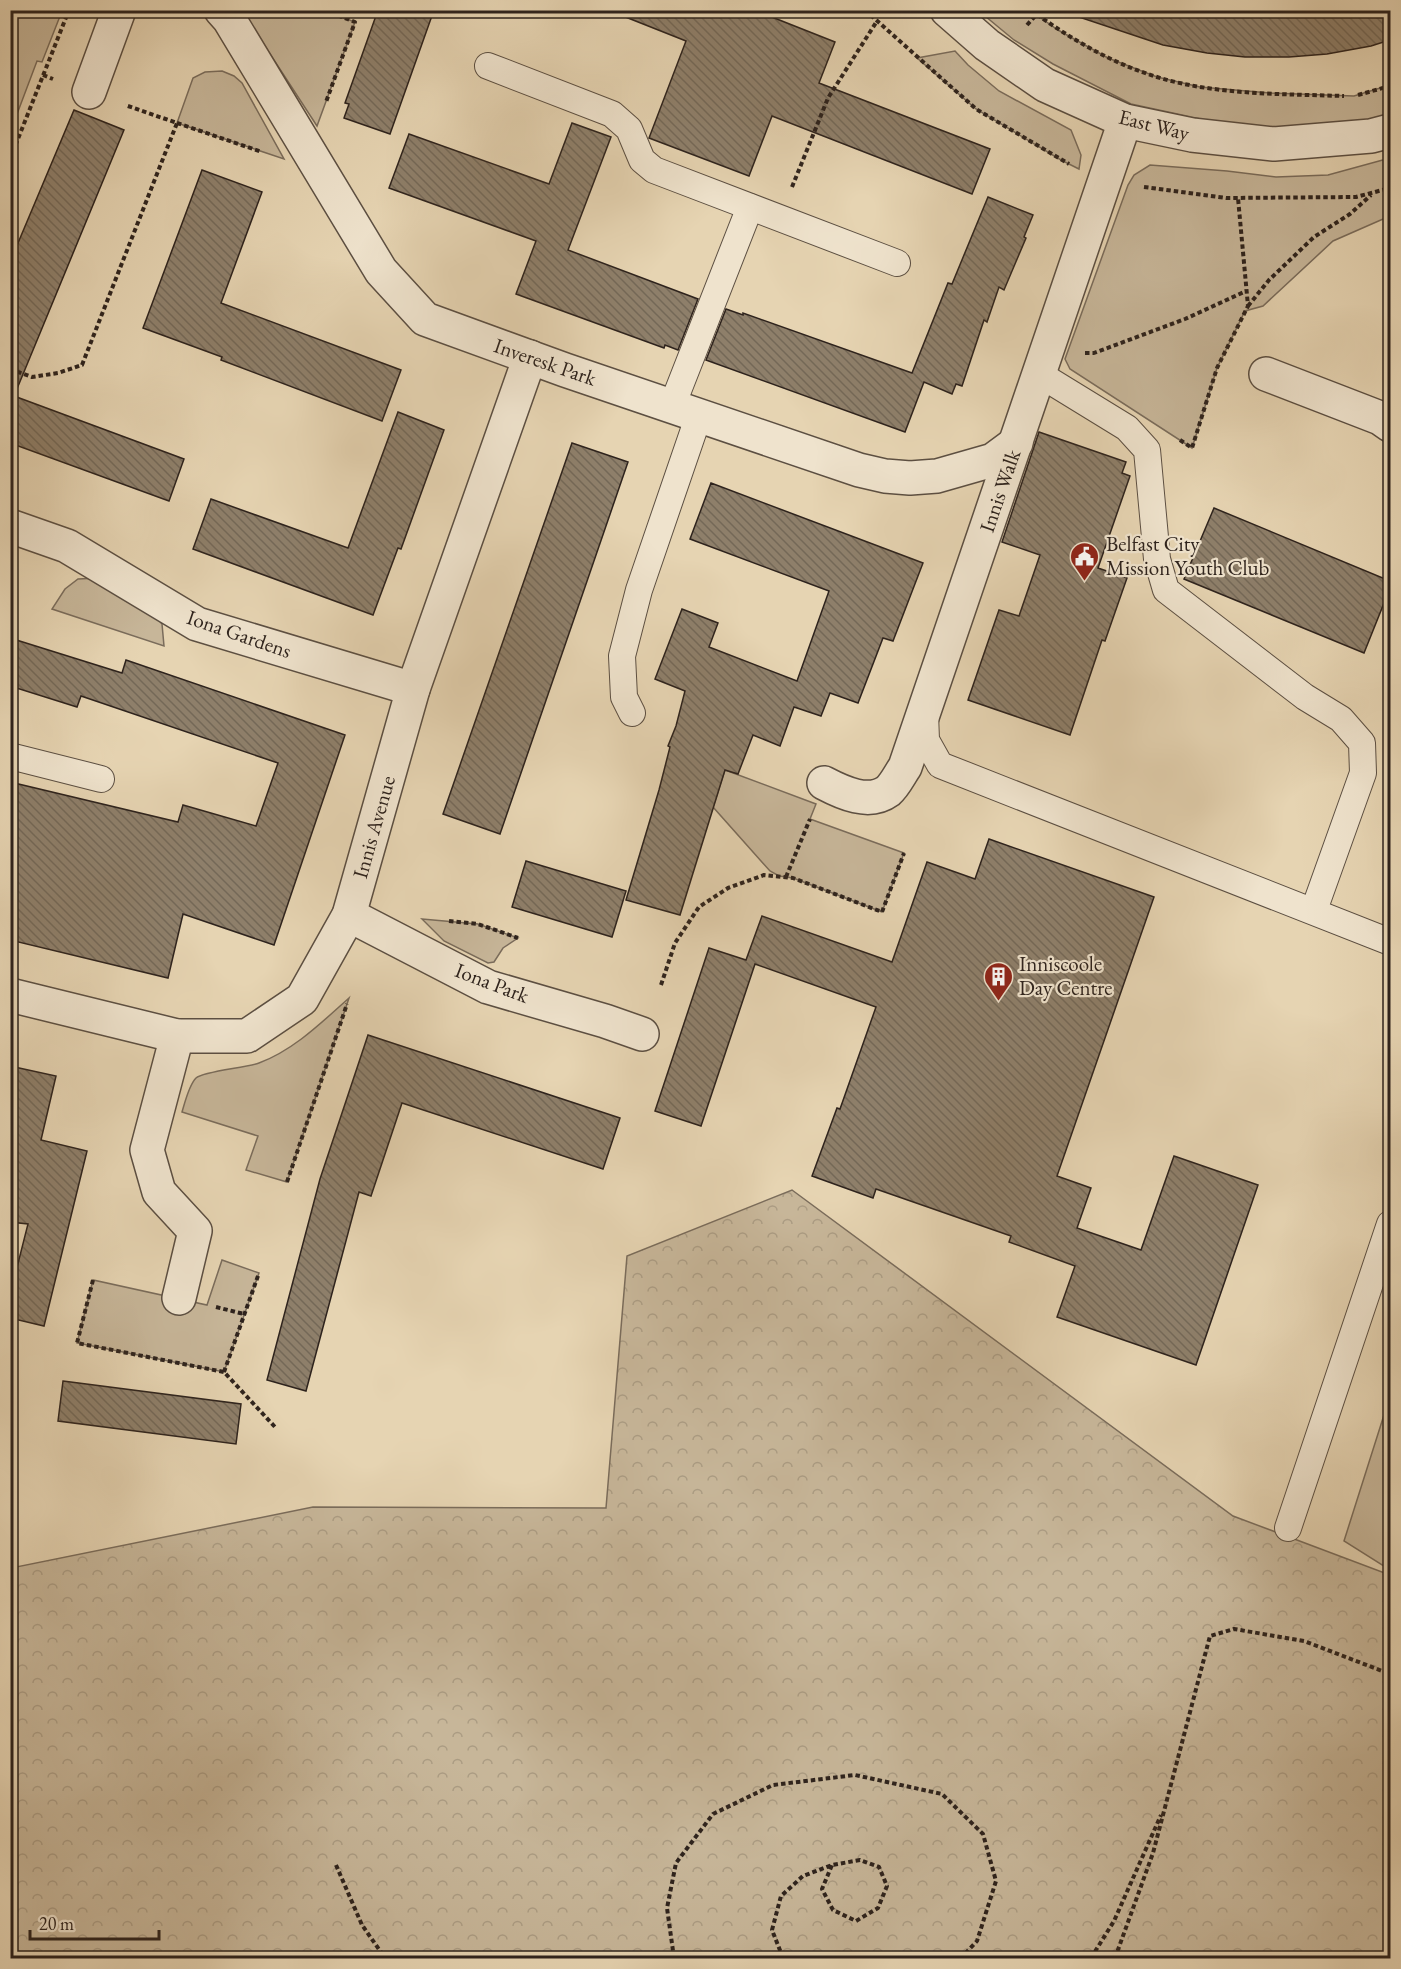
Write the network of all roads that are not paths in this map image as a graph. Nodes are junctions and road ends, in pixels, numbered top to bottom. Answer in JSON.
{"nodes":[{"id":1,"x":119,"y":10,"type":"edge"},
{"id":2,"x":221,"y":10,"type":"edge"},
{"id":3,"x":947,"y":10,"type":"edge"},
{"id":4,"x":488,"y":66,"type":"dead end"},
{"id":5,"x":89,"y":92,"type":"road end"},
{"id":6,"x":1125,"y":121,"type":"junction"},
{"id":7,"x":1390,"y":131,"type":"edge"},
{"id":8,"x":750,"y":207,"type":"junction"},
{"id":9,"x":897,"y":263,"type":"dead end"},
{"id":10,"x":530,"y":357,"type":"junction"},
{"id":11,"x":1039,"y":374,"type":"junction"},
{"id":12,"x":1266,"y":374,"type":"dead end"},
{"id":13,"x":685,"y":411,"type":"junction"},
{"id":14,"x":1390,"y":426,"type":"edge"},
{"id":15,"x":1016,"y":443,"type":"junction"},
{"id":16,"x":10,"y":526,"type":"edge"},
{"id":17,"x":413,"y":689,"type":"junction"},
{"id":18,"x":632,"y":713,"type":"dead end"},
{"id":19,"x":925,"y":713,"type":"junction"},
{"id":20,"x":10,"y":756,"type":"edge"},
{"id":21,"x":101,"y":778,"type":"dead end"},
{"id":22,"x":824,"y":783,"type":"dead end"},
{"id":23,"x":1314,"y":910,"type":"junction"},
{"id":24,"x":349,"y":915,"type":"junction"},
{"id":25,"x":1390,"y":942,"type":"edge"},
{"id":26,"x":10,"y":995,"type":"edge"},
{"id":27,"x":642,"y":1034,"type":"dead end"},
{"id":28,"x":177,"y":1036,"type":"junction"},
{"id":29,"x":1390,"y":1224,"type":"edge"},
{"id":30,"x":193,"y":1302,"type":"road end"},
{"id":31,"x":1288,"y":1528,"type":"dead end"}],
"edges":[{"from":1,"to":5,"type":"street"},
{"from":2,"to":10,"type":"street","name":"Inveresk Park"},
{"from":3,"to":6,"type":"street","name":"East Way"},
{"from":4,"to":8,"type":"lane"},
{"from":6,"to":7,"type":"street","name":"East Way"},
{"from":6,"to":11,"type":"street","name":"Innis Walk"},
{"from":8,"to":9,"type":"lane"},
{"from":8,"to":13,"type":"lane"},
{"from":10,"to":13,"type":"street","name":"Inveresk Park"},
{"from":10,"to":17,"type":"street","name":"Innis Avenue"},
{"from":11,"to":15,"type":"street","name":"Innis Walk"},
{"from":11,"to":23,"type":"lane"},
{"from":12,"to":14,"type":"street"},
{"from":13,"to":15,"type":"street","name":"Inveresk Park"},
{"from":13,"to":18,"type":"lane"},
{"from":15,"to":19,"type":"street","name":"Innis Walk"},
{"from":16,"to":17,"type":"street","name":"Iona Gardens"},
{"from":17,"to":24,"type":"street","name":"Innis Avenue"},
{"from":19,"to":22,"type":"street","name":"Innis Walk"},
{"from":19,"to":23,"type":"lane"},
{"from":20,"to":21,"type":"lane"},
{"from":23,"to":25,"type":"lane"},
{"from":24,"to":27,"type":"street","name":"Iona Park"},
{"from":24,"to":28,"type":"street","name":"Innis Avenue"},
{"from":26,"to":28,"type":"street","name":"Innis Avenue"},
{"from":28,"to":30,"type":"street"},
{"from":29,"to":31,"type":"lane"}]}
